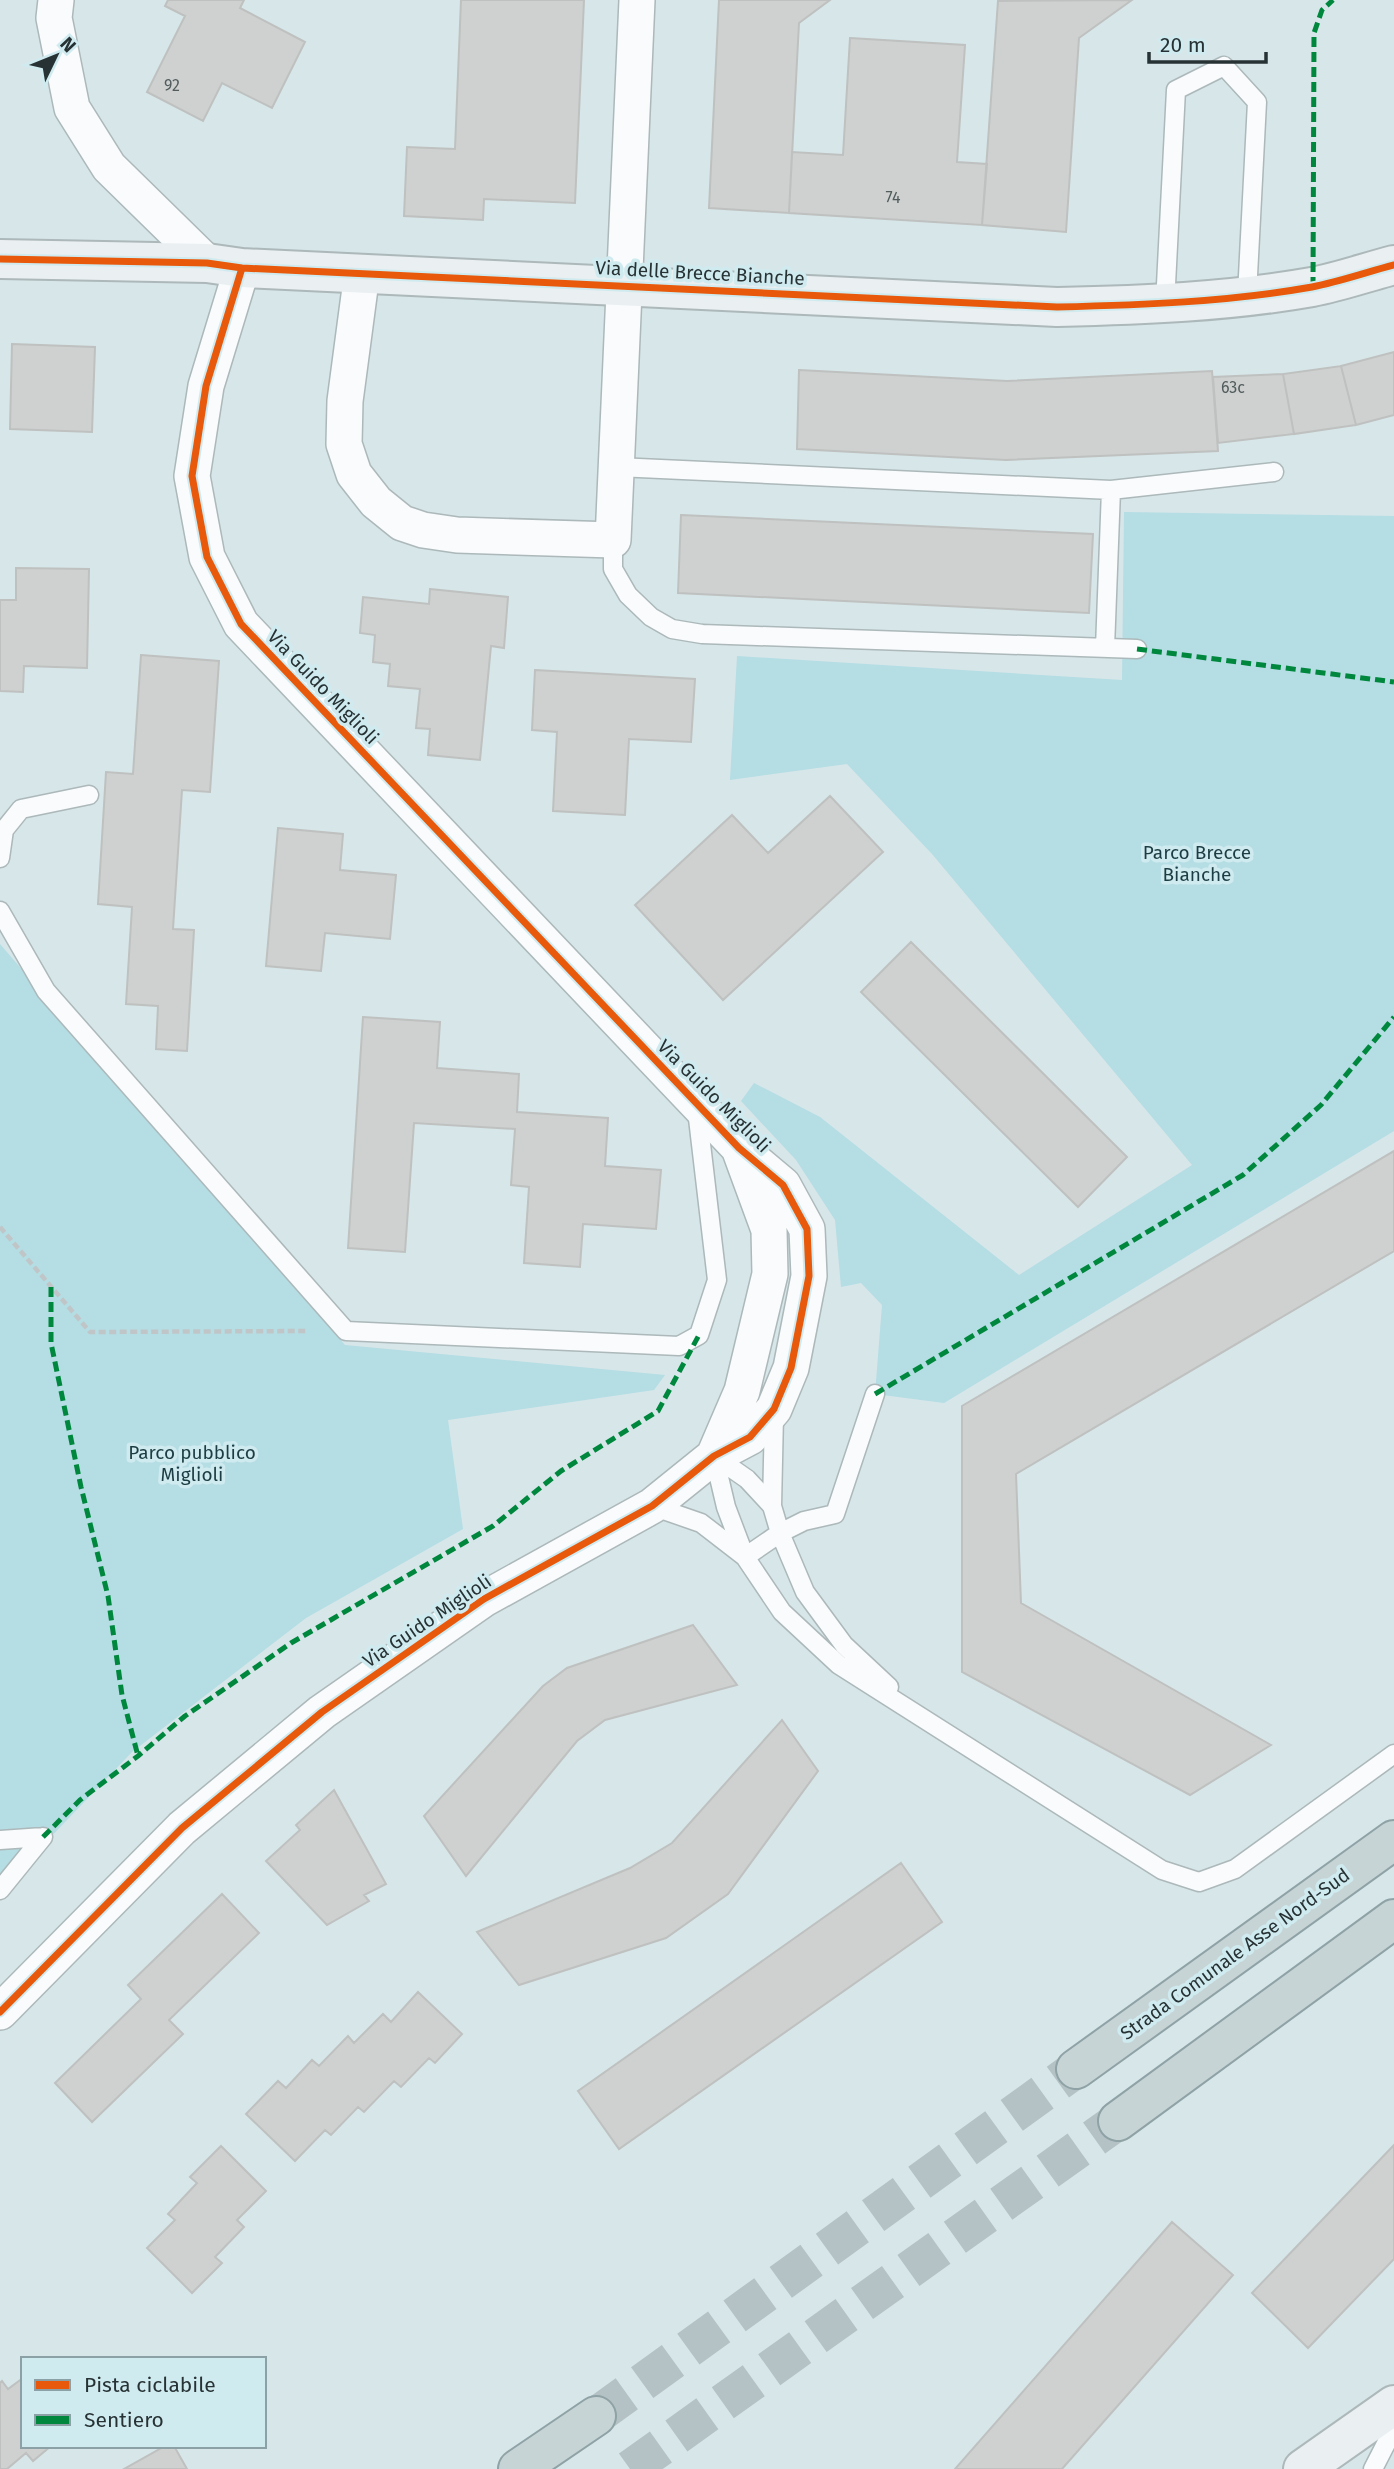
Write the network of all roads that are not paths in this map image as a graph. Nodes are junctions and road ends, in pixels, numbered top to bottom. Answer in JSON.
{"nodes":[{"id":1,"x":56,"y":0,"type":"edge"},
{"id":2,"x":637,"y":0,"type":"edge"},
{"id":3,"x":0,"y":259,"type":"edge"},
{"id":4,"x":225,"y":265,"type":"junction"},
{"id":5,"x":1394,"y":265,"type":"edge"},
{"id":6,"x":362,"y":273,"type":"junction"},
{"id":7,"x":625,"y":285,"type":"junction"},
{"id":8,"x":1247,"y":295,"type":"junction"},
{"id":9,"x":1165,"y":304,"type":"junction"},
{"id":10,"x":617,"y":467,"type":"junction"},
{"id":11,"x":1274,"y":472,"type":"dead end"},
{"id":12,"x":1111,"y":489,"type":"junction"},
{"id":13,"x":614,"y":540,"type":"junction"},
{"id":14,"x":1105,"y":648,"type":"junction"},
{"id":15,"x":1137,"y":649,"type":"dead end"},
{"id":16,"x":89,"y":795,"type":"dead end"},
{"id":17,"x":0,"y":858,"type":"edge"},
{"id":18,"x":0,"y":912,"type":"edge"},
{"id":19,"x":696,"y":1102,"type":"junction"},
{"id":20,"x":739,"y":1148,"type":"junction"},
{"id":21,"x":875,"y":1394,"type":"dead end"},
{"id":22,"x":774,"y":1409,"type":"junction"},
{"id":23,"x":715,"y":1456,"type":"junction"},
{"id":24,"x":652,"y":1506,"type":"junction"},
{"id":25,"x":772,"y":1506,"type":"junction"},
{"id":26,"x":780,"y":1533,"type":"junction"},
{"id":27,"x":745,"y":1557,"type":"junction"},
{"id":28,"x":917,"y":1713,"type":"junction"},
{"id":29,"x":1394,"y":1754,"type":"edge"},
{"id":30,"x":1394,"y":1839,"type":"edge"},
{"id":31,"x":0,"y":1840,"type":"edge"},
{"id":32,"x":0,"y":1890,"type":"edge"},
{"id":33,"x":1394,"y":1919,"type":"edge"},
{"id":34,"x":0,"y":2012,"type":"edge"},
{"id":35,"x":1076,"y":2069,"type":"tunnel mouth"},
{"id":36,"x":1118,"y":2121,"type":"tunnel mouth"},
{"id":37,"x":1394,"y":2405,"type":"edge"},
{"id":38,"x":596,"y":2416,"type":"tunnel mouth"},
{"id":39,"x":1394,"y":2428,"type":"edge"},
{"id":40,"x":518,"y":2469,"type":"edge"},
{"id":41,"x":1303,"y":2469,"type":"edge"},
{"id":42,"x":1374,"y":2469,"type":"edge"}],
"edges":[{"from":1,"to":4,"type":"street"},
{"from":2,"to":7,"type":"street","name":"Via delle Brecce Bianche"},
{"from":3,"to":4,"type":"street","name":"Via delle Brecce Bianche"},
{"from":4,"to":6,"type":"street","name":"Via delle Brecce Bianche"},
{"from":4,"to":19,"type":"street","name":"Via Guido Miglioli"},
{"from":5,"to":8,"type":"street","name":"Via delle Brecce Bianche"},
{"from":6,"to":7,"type":"street","name":"Via delle Brecce Bianche"},
{"from":6,"to":13,"type":"street"},
{"from":7,"to":9,"type":"street","name":"Via delle Brecce Bianche"},
{"from":7,"to":10,"type":"street"},
{"from":8,"to":9,"type":"street","name":"Via delle Brecce Bianche"},
{"from":8,"to":9,"type":"lane"},
{"from":10,"to":12,"type":"lane"},
{"from":10,"to":13,"type":"street"},
{"from":11,"to":12,"type":"lane"},
{"from":12,"to":14,"type":"lane"},
{"from":13,"to":14,"type":"lane"},
{"from":14,"to":15,"type":"lane"},
{"from":16,"to":17,"type":"lane"},
{"from":18,"to":19,"type":"lane"},
{"from":19,"to":20,"type":"street","name":"Via Guido Miglioli"},
{"from":20,"to":22,"type":"street","name":"Via Guido Miglioli"},
{"from":20,"to":23,"type":"street","name":"Via Guido Miglioli"},
{"from":21,"to":26,"type":"lane"},
{"from":22,"to":23,"type":"street","name":"Via Guido Miglioli"},
{"from":22,"to":25,"type":"lane"},
{"from":23,"to":24,"type":"street","name":"Via Guido Miglioli"},
{"from":23,"to":25,"type":"lane"},
{"from":23,"to":27,"type":"lane"},
{"from":24,"to":27,"type":"lane"},
{"from":24,"to":34,"type":"street","name":"Via Guido Miglioli"},
{"from":25,"to":26,"type":"lane"},
{"from":26,"to":27,"type":"lane"},
{"from":26,"to":28,"type":"lane"},
{"from":27,"to":28,"type":"lane"},
{"from":28,"to":29,"type":"lane"},
{"from":30,"to":35,"type":"highway","name":"Strada Comunale Asse Nord-Sud"},
{"from":31,"to":32,"type":"lane"},
{"from":33,"to":36,"type":"highway"},
{"from":37,"to":41,"type":"street"},
{"from":38,"to":40,"type":"highway"},
{"from":39,"to":42,"type":"lane"}]}
